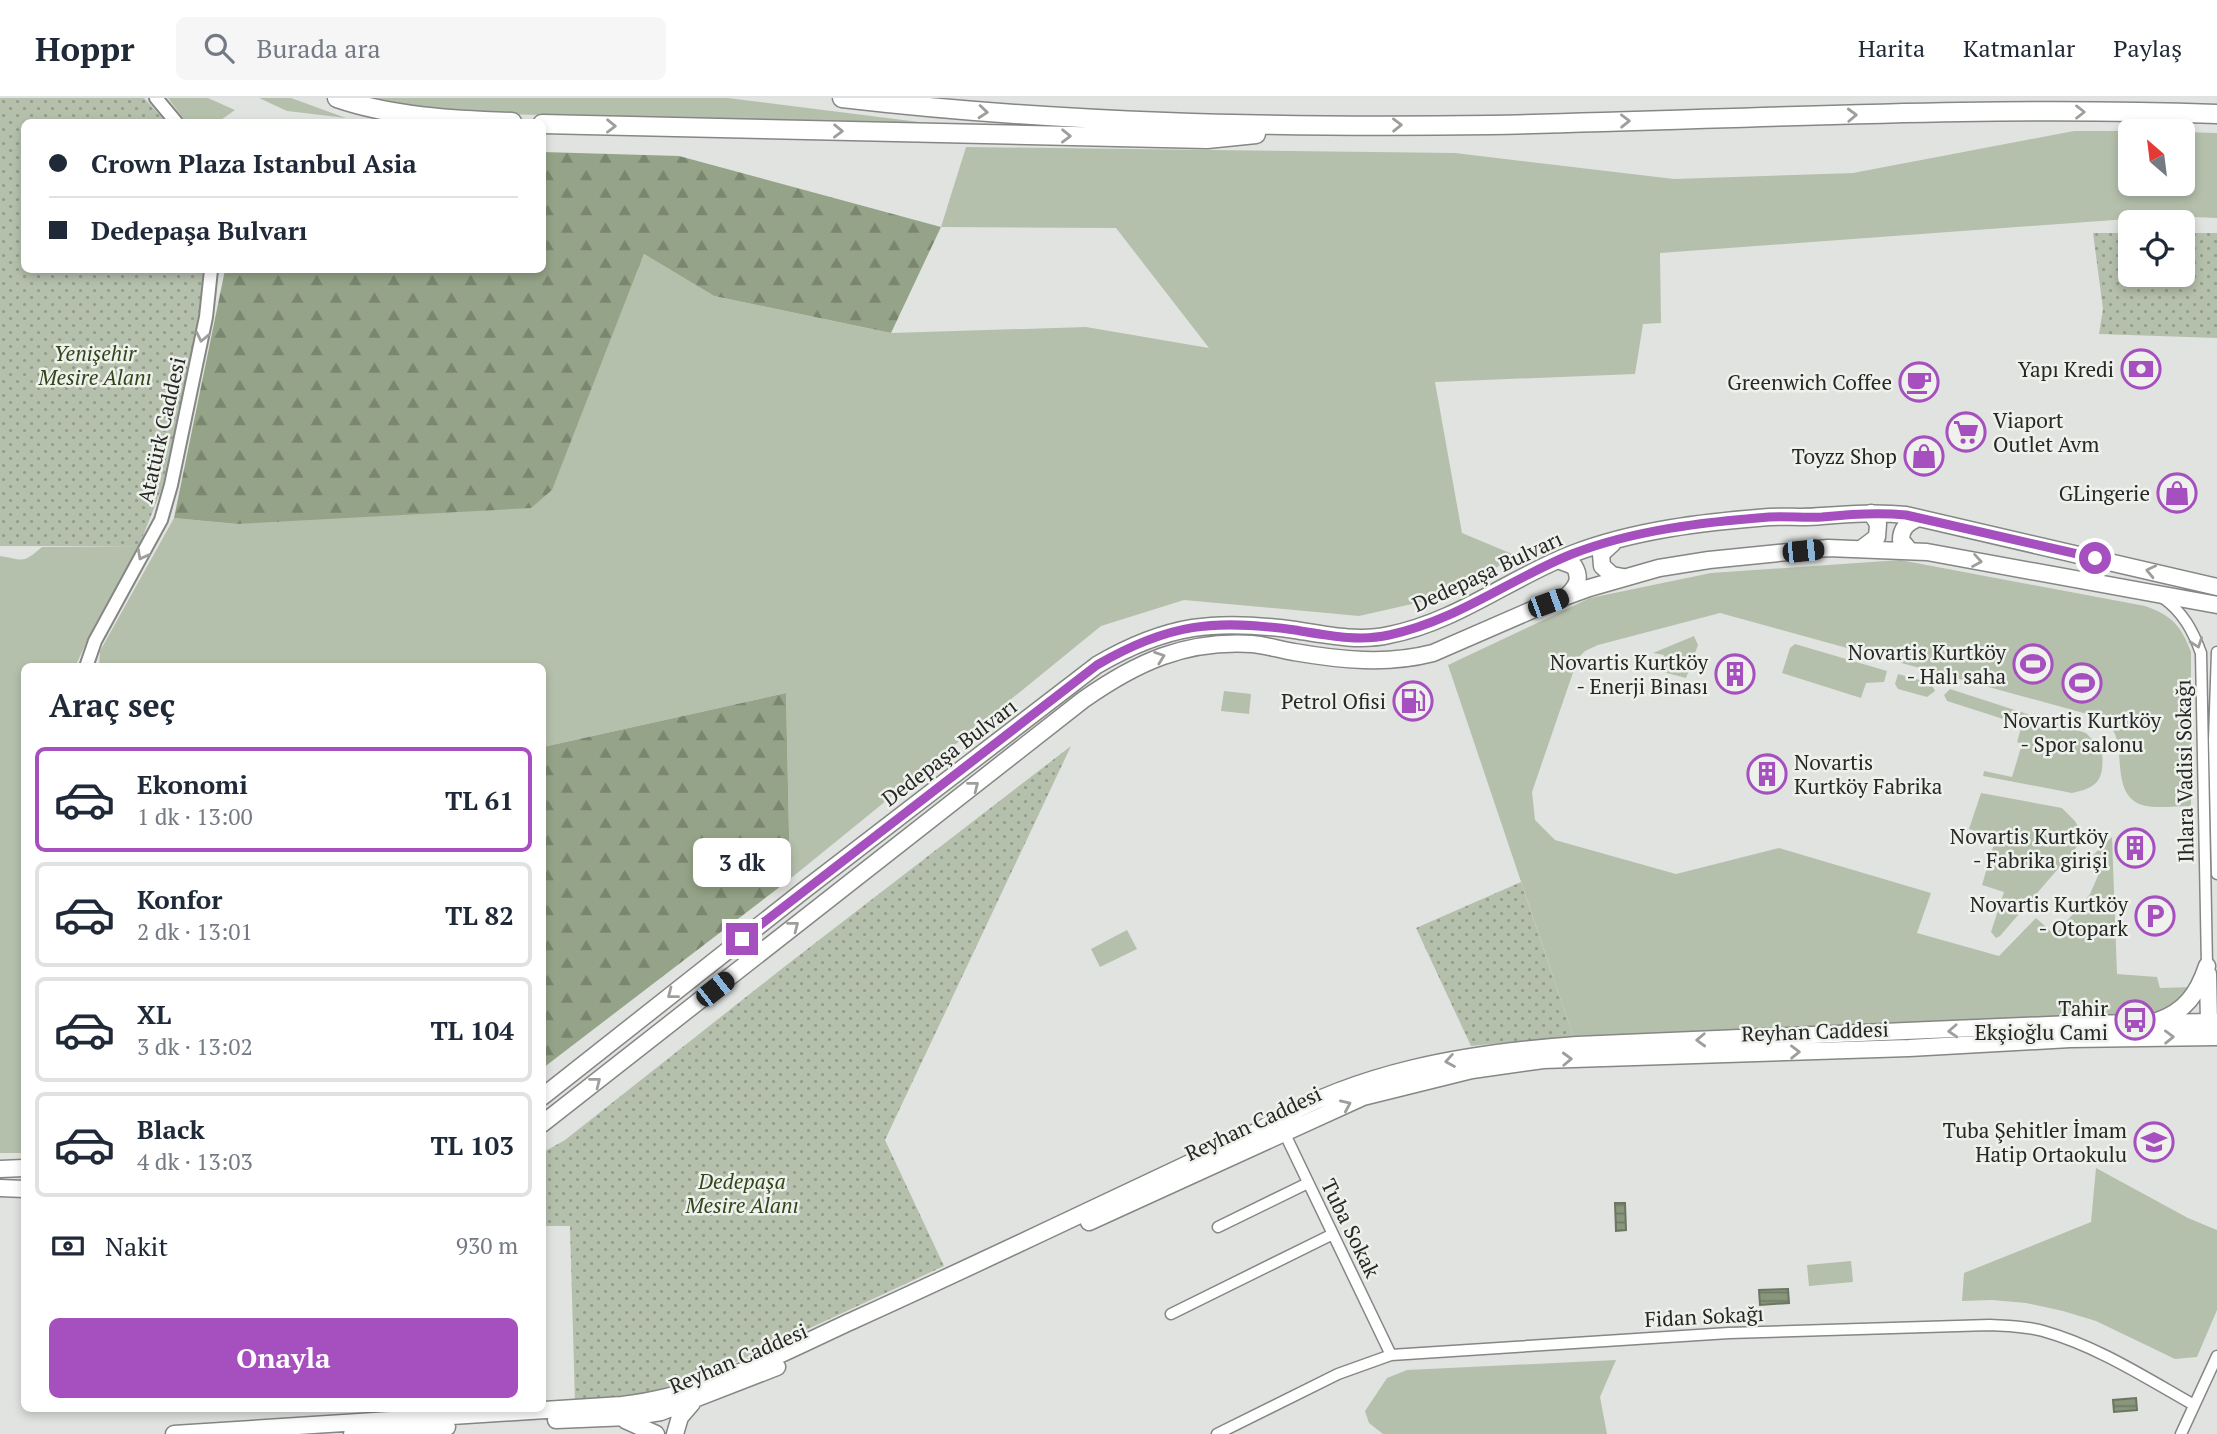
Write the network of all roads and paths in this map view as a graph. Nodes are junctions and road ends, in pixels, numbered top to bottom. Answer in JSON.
{"nodes":[{"id":1,"x":156,"y":98,"type":"edge"},
{"id":2,"x":337,"y":98,"type":"edge"},
{"id":3,"x":842,"y":98,"type":"edge"},
{"id":4,"x":2217,"y":114,"type":"edge"},
{"id":5,"x":174,"y":119,"type":"edge"},
{"id":6,"x":449,"y":119,"type":"edge"},
{"id":7,"x":546,"y":124,"type":"edge"},
{"id":8,"x":1329,"y":126,"type":"junction"},
{"id":9,"x":211,"y":273,"type":"edge"},
{"id":10,"x":1871,"y":513,"type":"junction"},
{"id":11,"x":1919,"y":518,"type":"junction"},
{"id":12,"x":1615,"y":541,"type":"junction"},
{"id":13,"x":1861,"y":549,"type":"junction"},
{"id":14,"x":1910,"y":551,"type":"junction"},
{"id":15,"x":1558,"y":560,"type":"junction"},
{"id":16,"x":1623,"y":577,"type":"junction"},
{"id":17,"x":2217,"y":587,"type":"edge"},
{"id":18,"x":2154,"y":592,"type":"junction"},
{"id":19,"x":1567,"y":596,"type":"junction"},
{"id":20,"x":2217,"y":605,"type":"edge"},
{"id":21,"x":2217,"y":652,"type":"edge"},
{"id":22,"x":87,"y":663,"type":"edge"},
{"id":23,"x":2217,"y":874,"type":"edge"},
{"id":24,"x":2207,"y":966,"type":"junction"},
{"id":25,"x":2148,"y":1023,"type":"junction"},
{"id":26,"x":2215,"y":1030,"type":"edge"},
{"id":27,"x":546,"y":1094,"type":"edge"},
{"id":28,"x":546,"y":1121,"type":"edge"},
{"id":29,"x":1280,"y":1125,"type":"junction"},
{"id":30,"x":21,"y":1168,"type":"edge"},
{"id":31,"x":0,"y":1169,"type":"edge"},
{"id":32,"x":1308,"y":1183,"type":"junction"},
{"id":33,"x":0,"y":1188,"type":"edge"},
{"id":34,"x":21,"y":1189,"type":"edge"},
{"id":35,"x":1218,"y":1227,"type":"dead end"},
{"id":36,"x":1333,"y":1234,"type":"junction"},
{"id":37,"x":1171,"y":1314,"type":"dead end"},
{"id":38,"x":1391,"y":1355,"type":"junction"},
{"id":39,"x":2217,"y":1356,"type":"edge"},
{"id":40,"x":696,"y":1399,"type":"junction"},
{"id":41,"x":2194,"y":1405,"type":"junction"},
{"id":42,"x":654,"y":1409,"type":"junction"},
{"id":43,"x":609,"y":1418,"type":"junction"},
{"id":44,"x":174,"y":1434,"type":"edge"},
{"id":45,"x":352,"y":1434,"type":"edge"},
{"id":46,"x":658,"y":1434,"type":"edge"},
{"id":47,"x":673,"y":1434,"type":"edge"},
{"id":48,"x":1217,"y":1434,"type":"edge"},
{"id":49,"x":2181,"y":1434,"type":"edge"}],
"edges":[{"from":1,"to":5,"type":"street"},
{"from":2,"to":6,"type":"highway"},
{"from":3,"to":8,"type":"highway","one_way":true},
{"from":8,"to":4,"type":"highway","one_way":true},
{"from":7,"to":8,"type":"highway","one_way":true},
{"from":9,"to":22,"type":"street","name":"Atatürk Caddesi","one_way":true},
{"from":10,"to":11,"type":"main road","name":"Dedepaşa Bulvarı"},
{"from":10,"to":12,"type":"main road","name":"Dedepaşa Bulvarı"},
{"from":10,"to":13,"type":"main road"},
{"from":11,"to":14,"type":"main road"},
{"from":17,"to":11,"type":"main road","name":"Dedepaşa Bulvarı","one_way":true},
{"from":12,"to":15,"type":"main road","name":"Dedepaşa Bulvarı"},
{"from":12,"to":16,"type":"main road"},
{"from":13,"to":14,"type":"main road","name":"Dedepaşa Bulvarı"},
{"from":13,"to":16,"type":"main road","name":"Dedepaşa Bulvarı"},
{"from":14,"to":18,"type":"main road","name":"Dedepaşa Bulvarı","one_way":true},
{"from":15,"to":19,"type":"main road"},
{"from":15,"to":27,"type":"main road","name":"Dedepaşa Bulvarı","one_way":true},
{"from":16,"to":19,"type":"main road","name":"Dedepaşa Bulvarı"},
{"from":18,"to":20,"type":"main road","name":"Dedepaşa Bulvarı"},
{"from":18,"to":24,"type":"street","name":"Ihlara Vadisi Sokağı","one_way":true},
{"from":28,"to":19,"type":"main road","name":"Dedepaşa Bulvarı","one_way":true},
{"from":21,"to":23,"type":"street"},
{"from":24,"to":25,"type":"main road"},
{"from":24,"to":26,"type":"main road"},
{"from":25,"to":26,"type":"main road","name":"Reyhan Caddesi"},
{"from":25,"to":29,"type":"main road","name":"Reyhan Caddesi","one_way":true},
{"from":29,"to":26,"type":"main road","name":"Reyhan Caddesi","one_way":true},
{"from":29,"to":32,"type":"street","name":"Tuba Sokak"},
{"from":29,"to":40,"type":"main road","name":"Reyhan Caddesi"},
{"from":29,"to":42,"type":"main road","name":"Reyhan Caddesi"},
{"from":30,"to":31,"type":"main road"},
{"from":32,"to":35,"type":"street"},
{"from":32,"to":36,"type":"street","name":"Tuba Sokak"},
{"from":33,"to":34,"type":"main road"},
{"from":36,"to":37,"type":"street"},
{"from":36,"to":38,"type":"street","name":"Tuba Sokak"},
{"from":38,"to":41,"type":"street","name":"Fidan Sokağı"},
{"from":38,"to":48,"type":"street","name":"Fidan Sokağı"},
{"from":39,"to":41,"type":"street"},
{"from":40,"to":42,"type":"main road","name":"Reyhan Caddesi"},
{"from":40,"to":47,"type":"main road"},
{"from":41,"to":49,"type":"street"},
{"from":42,"to":43,"type":"main road","name":"Reyhan Caddesi"},
{"from":42,"to":44,"type":"main road"},
{"from":42,"to":46,"type":"main road"},
{"from":42,"to":47,"type":"main road"},
{"from":43,"to":45,"type":"main road","name":"Reyhan Caddesi"},
{"from":43,"to":46,"type":"main road"}]}
